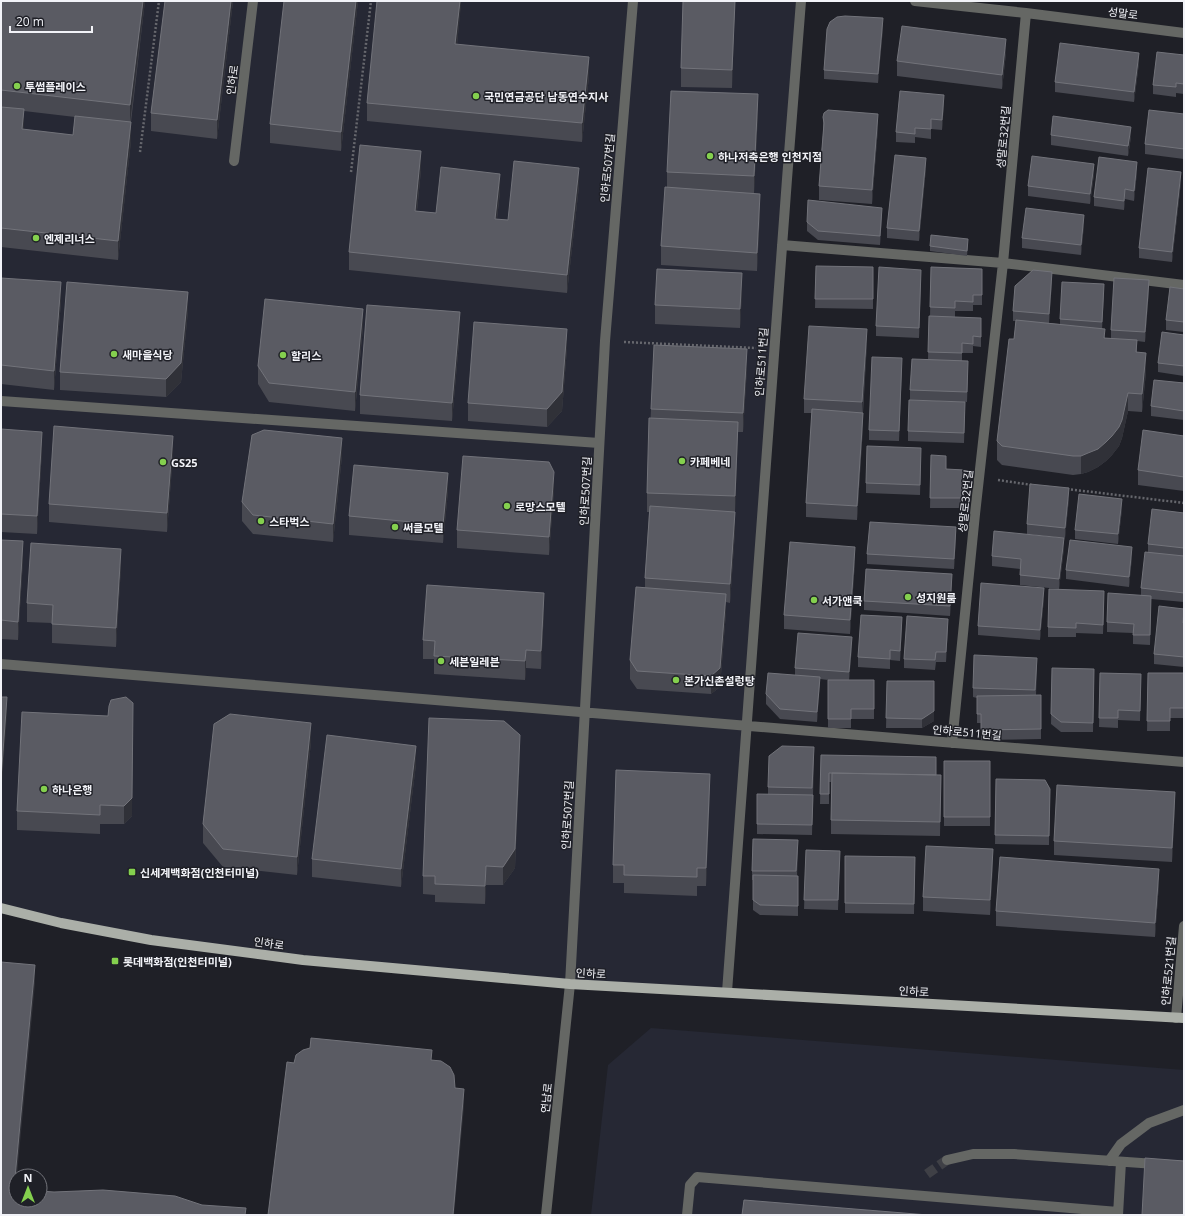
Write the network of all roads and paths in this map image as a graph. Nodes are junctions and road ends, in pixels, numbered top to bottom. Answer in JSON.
{"nodes":[{"id":1,"x":159,"y":1,"type":"edge"},
{"id":2,"x":253,"y":1,"type":"edge"},
{"id":3,"x":371,"y":1,"type":"edge"},
{"id":4,"x":633,"y":1,"type":"edge"},
{"id":5,"x":801,"y":1,"type":"edge"},
{"id":6,"x":915,"y":1,"type":"edge"},
{"id":7,"x":1026,"y":13,"type":"junction"},
{"id":8,"x":1184,"y":33,"type":"edge"},
{"id":9,"x":140,"y":152,"type":"dead end"},
{"id":10,"x":234,"y":161,"type":"dead end"},
{"id":11,"x":351,"y":172,"type":"dead end"},
{"id":12,"x":782,"y":244,"type":"junction"},
{"id":13,"x":1004,"y":263,"type":"junction"},
{"id":14,"x":1184,"y":285,"type":"edge"},
{"id":15,"x":605,"y":341,"type":"junction"},
{"id":16,"x":774,"y":349,"type":"junction"},
{"id":17,"x":1,"y":401,"type":"edge"},
{"id":18,"x":599,"y":443,"type":"junction"},
{"id":19,"x":979,"y":478,"type":"junction"},
{"id":20,"x":1034,"y":485,"type":"edge"},
{"id":21,"x":1066,"y":489,"type":"edge"},
{"id":22,"x":1184,"y":503,"type":"edge"},
{"id":23,"x":1,"y":664,"type":"edge"},
{"id":24,"x":585,"y":713,"type":"junction"},
{"id":25,"x":747,"y":726,"type":"junction"},
{"id":26,"x":952,"y":743,"type":"junction"},
{"id":27,"x":1184,"y":762,"type":"edge"},
{"id":28,"x":1,"y":908,"type":"edge"},
{"id":29,"x":1184,"y":926,"type":"edge"},
{"id":30,"x":570,"y":984,"type":"junction"},
{"id":31,"x":727,"y":992,"type":"junction"},
{"id":32,"x":1180,"y":1018,"type":"edge"},
{"id":33,"x":1184,"y":1110,"type":"edge"},
{"id":34,"x":947,"y":1160,"type":"tunnel mouth"},
{"id":35,"x":1109,"y":1161,"type":"junction"},
{"id":36,"x":1121,"y":1162,"type":"junction"},
{"id":37,"x":1184,"y":1166,"type":"edge"},
{"id":38,"x":1118,"y":1214,"type":"edge"},
{"id":39,"x":546,"y":1215,"type":"edge"},
{"id":40,"x":687,"y":1215,"type":"edge"}],
"edges":[{"from":1,"to":9,"type":"path"},
{"from":2,"to":10,"type":"street","name":"인하로"},
{"from":3,"to":11,"type":"path"},
{"from":4,"to":15,"type":"street","name":"인하로507번길"},
{"from":5,"to":12,"type":"street","name":"인하로511번길"},
{"from":6,"to":7,"type":"street","name":"성말로"},
{"from":7,"to":8,"type":"street","name":"성말로"},
{"from":7,"to":13,"type":"street","name":"성말로32번길"},
{"from":12,"to":13,"type":"street"},
{"from":12,"to":16,"type":"street","name":"인하로511번길"},
{"from":13,"to":14,"type":"street"},
{"from":13,"to":19,"type":"street","name":"성말로32번길"},
{"from":15,"to":16,"type":"path"},
{"from":15,"to":18,"type":"street","name":"인하로507번길"},
{"from":16,"to":25,"type":"street","name":"인하로511번길"},
{"from":17,"to":18,"type":"street"},
{"from":18,"to":24,"type":"street","name":"인하로507번길"},
{"from":19,"to":20,"type":"path"},
{"from":19,"to":26,"type":"street","name":"성말로32번길"},
{"from":21,"to":22,"type":"path"},
{"from":23,"to":24,"type":"street"},
{"from":24,"to":25,"type":"street"},
{"from":24,"to":30,"type":"street","name":"인하로507번길"},
{"from":25,"to":26,"type":"street","name":"인하로511번길"},
{"from":25,"to":31,"type":"street","name":"인하로511번길"},
{"from":26,"to":27,"type":"street","name":"인하로511번길"},
{"from":28,"to":30,"type":"main road","name":"인하로"},
{"from":29,"to":32,"type":"street","name":"인하로521번길"},
{"from":30,"to":31,"type":"main road","name":"인하로"},
{"from":30,"to":39,"type":"street","name":"연남로"},
{"from":31,"to":32,"type":"main road","name":"인하로"},
{"from":33,"to":35,"type":"street"},
{"from":34,"to":35,"type":"street"},
{"from":35,"to":36,"type":"street"},
{"from":36,"to":37,"type":"street"},
{"from":36,"to":38,"type":"street"},
{"from":38,"to":40,"type":"street"}]}
